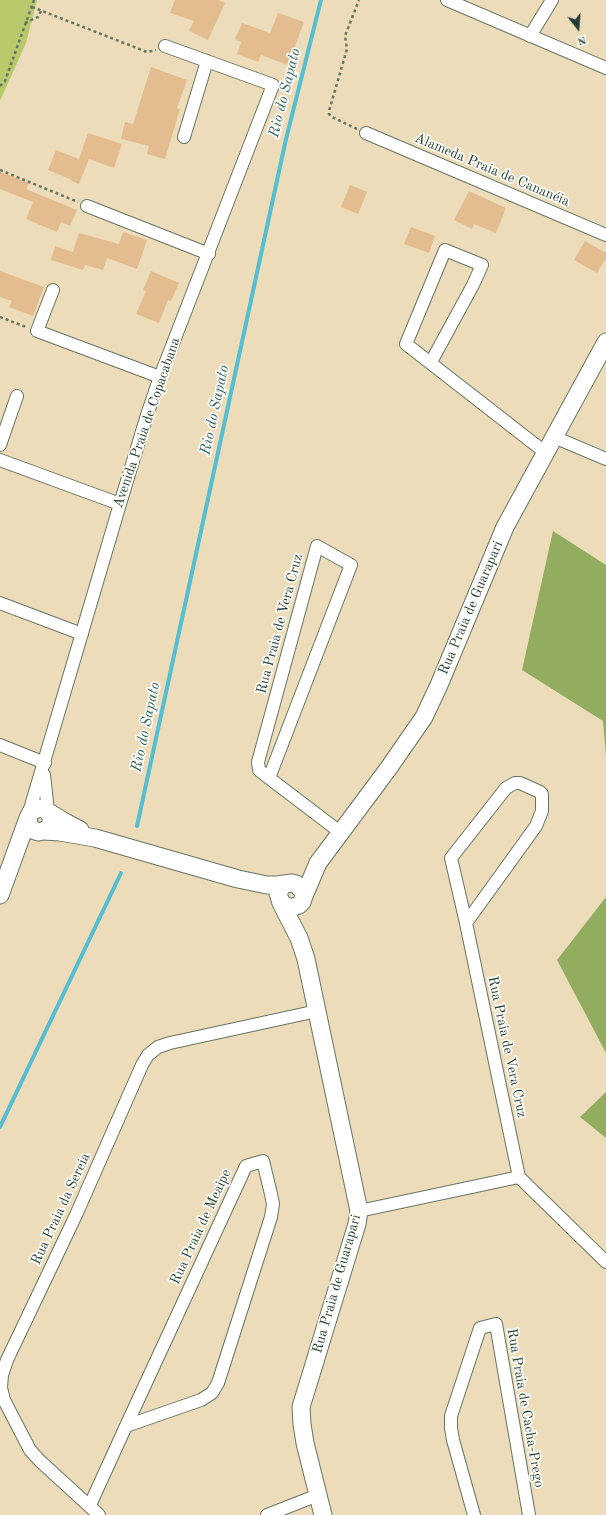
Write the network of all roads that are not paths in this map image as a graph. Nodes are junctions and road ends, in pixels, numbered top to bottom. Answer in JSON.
{"nodes":[{"id":1,"x":447,"y":0,"type":"edge"},
{"id":2,"x":552,"y":0,"type":"edge"},
{"id":3,"x":530,"y":36,"type":"junction"},
{"id":4,"x":166,"y":46,"type":"road end"},
{"id":5,"x":207,"y":61,"type":"junction"},
{"id":6,"x":606,"y":68,"type":"edge"},
{"id":7,"x":366,"y":133,"type":"road end"},
{"id":8,"x":184,"y":137,"type":"dead end"},
{"id":9,"x":87,"y":206,"type":"road end"},
{"id":10,"x":606,"y":235,"type":"edge"},
{"id":11,"x":208,"y":254,"type":"junction"},
{"id":12,"x":52,"y":290,"type":"dead end"},
{"id":13,"x":606,"y":342,"type":"edge"},
{"id":14,"x":431,"y":362,"type":"junction"},
{"id":15,"x":160,"y":377,"type":"junction"},
{"id":16,"x":17,"y":396,"type":"dead end"},
{"id":17,"x":554,"y":437,"type":"junction"},
{"id":18,"x":0,"y":445,"type":"edge"},
{"id":19,"x":546,"y":453,"type":"junction"},
{"id":20,"x":606,"y":459,"type":"edge"},
{"id":21,"x":0,"y":460,"type":"edge"},
{"id":22,"x":120,"y":504,"type":"junction"},
{"id":23,"x":0,"y":603,"type":"edge"},
{"id":24,"x":82,"y":634,"type":"junction"},
{"id":25,"x":0,"y":745,"type":"edge"},
{"id":26,"x":44,"y":766,"type":"junction"},
{"id":27,"x":269,"y":778,"type":"junction"},
{"id":28,"x":48,"y":812,"type":"junction"},
{"id":29,"x":28,"y":817,"type":"junction"},
{"id":30,"x":44,"y":831,"type":"junction"},
{"id":31,"x":340,"y":832,"type":"junction"},
{"id":32,"x":95,"y":838,"type":"junction"},
{"id":33,"x":318,"y":863,"type":"junction"},
{"id":34,"x":10,"y":868,"type":"junction"},
{"id":35,"x":238,"y":879,"type":"junction"},
{"id":36,"x":285,"y":884,"type":"junction"},
{"id":37,"x":1,"y":891,"type":"edge"},
{"id":38,"x":304,"y":897,"type":"junction"},
{"id":39,"x":282,"y":904,"type":"junction"},
{"id":40,"x":466,"y":923,"type":"junction"},
{"id":41,"x":306,"y":959,"type":"junction"},
{"id":42,"x":317,"y":1011,"type":"junction"},
{"id":43,"x":518,"y":1178,"type":"junction"},
{"id":44,"x":359,"y":1211,"type":"junction"},
{"id":45,"x":606,"y":1262,"type":"edge"},
{"id":46,"x":126,"y":1426,"type":"junction"},
{"id":47,"x":318,"y":1495,"type":"junction"},
{"id":48,"x":90,"y":1505,"type":"junction"},
{"id":49,"x":99,"y":1515,"type":"edge"},
{"id":50,"x":267,"y":1515,"type":"edge"},
{"id":51,"x":323,"y":1515,"type":"edge"},
{"id":52,"x":474,"y":1515,"type":"edge"},
{"id":53,"x":529,"y":1515,"type":"edge"}],
"edges":[{"from":1,"to":3,"type":"street"},
{"from":2,"to":3,"type":"street"},
{"from":3,"to":6,"type":"street"},
{"from":4,"to":5,"type":"street"},
{"from":5,"to":8,"type":"street"},
{"from":5,"to":11,"type":"street","name":"Avenida Praia de Copacabana"},
{"from":7,"to":10,"type":"street","name":"Alameda Praia de Cananéia"},
{"from":9,"to":11,"type":"street"},
{"from":11,"to":15,"type":"street","name":"Avenida Praia de Copacabana"},
{"from":12,"to":15,"type":"street"},
{"from":13,"to":17,"type":"street","name":"Rua Praia de Guarapari"},
{"from":14,"to":14,"type":"street"},
{"from":14,"to":19,"type":"street"},
{"from":15,"to":22,"type":"street","name":"Avenida Praia de Copacabana"},
{"from":16,"to":18,"type":"street"},
{"from":17,"to":19,"type":"street","name":"Rua Praia de Guarapari"},
{"from":17,"to":20,"type":"street"},
{"from":19,"to":31,"type":"street","name":"Rua Praia de Guarapari"},
{"from":21,"to":22,"type":"street"},
{"from":22,"to":24,"type":"street","name":"Avenida Praia de Copacabana"},
{"from":23,"to":24,"type":"street"},
{"from":24,"to":26,"type":"street","name":"Avenida Praia de Copacabana"},
{"from":25,"to":26,"type":"street"},
{"from":26,"to":28,"type":"street","name":"Avenida Praia de Copacabana"},
{"from":26,"to":29,"type":"street","name":"Avenida Praia de Copacabana"},
{"from":27,"to":27,"type":"street","name":"Rua Praia de Vera Cruz"},
{"from":27,"to":31,"type":"street","name":"Rua Praia de Vera Cruz"},
{"from":28,"to":29,"type":"street"},
{"from":28,"to":30,"type":"street"},
{"from":28,"to":32,"type":"street"},
{"from":29,"to":30,"type":"street"},
{"from":29,"to":34,"type":"street","name":"Avenida Praia de Copacabana"},
{"from":30,"to":32,"type":"street"},
{"from":30,"to":34,"type":"street","name":"Avenida Praia de Copacabana"},
{"from":31,"to":33,"type":"street","name":"Rua Praia de Guarapari"},
{"from":32,"to":35,"type":"street"},
{"from":33,"to":36,"type":"street","name":"Rua Praia de Guarapari"},
{"from":33,"to":38,"type":"street","name":"Rua Praia de Guarapari"},
{"from":34,"to":37,"type":"street","name":"Avenida Praia de Copacabana"},
{"from":35,"to":36,"type":"street"},
{"from":35,"to":39,"type":"street"},
{"from":36,"to":38,"type":"street"},
{"from":36,"to":39,"type":"street"},
{"from":38,"to":39,"type":"street"},
{"from":38,"to":41,"type":"street","name":"Rua Praia de Guarapari"},
{"from":39,"to":41,"type":"street","name":"Rua Praia de Guarapari"},
{"from":40,"to":40,"type":"street","name":"Rua Praia de Vera Cruz"},
{"from":40,"to":43,"type":"street","name":"Rua Praia de Vera Cruz"},
{"from":41,"to":42,"type":"street","name":"Rua Praia de Guarapari"},
{"from":42,"to":44,"type":"street","name":"Rua Praia de Guarapari"},
{"from":42,"to":48,"type":"street","name":"Rua Praia da Sereia"},
{"from":43,"to":44,"type":"street"},
{"from":43,"to":45,"type":"street"},
{"from":44,"to":47,"type":"street","name":"Rua Praia de Guarapari"},
{"from":46,"to":46,"type":"street","name":"Rua Praia de Meaipe"},
{"from":46,"to":48,"type":"street","name":"Rua Praia de Meaipe"},
{"from":47,"to":50,"type":"street"},
{"from":47,"to":51,"type":"street","name":"Rua Praia de Guarapari"},
{"from":48,"to":49,"type":"street","name":"Rua Praia da Sereia"},
{"from":52,"to":53,"type":"street","name":"Rua Praia de Cacha-Prego"}]}
